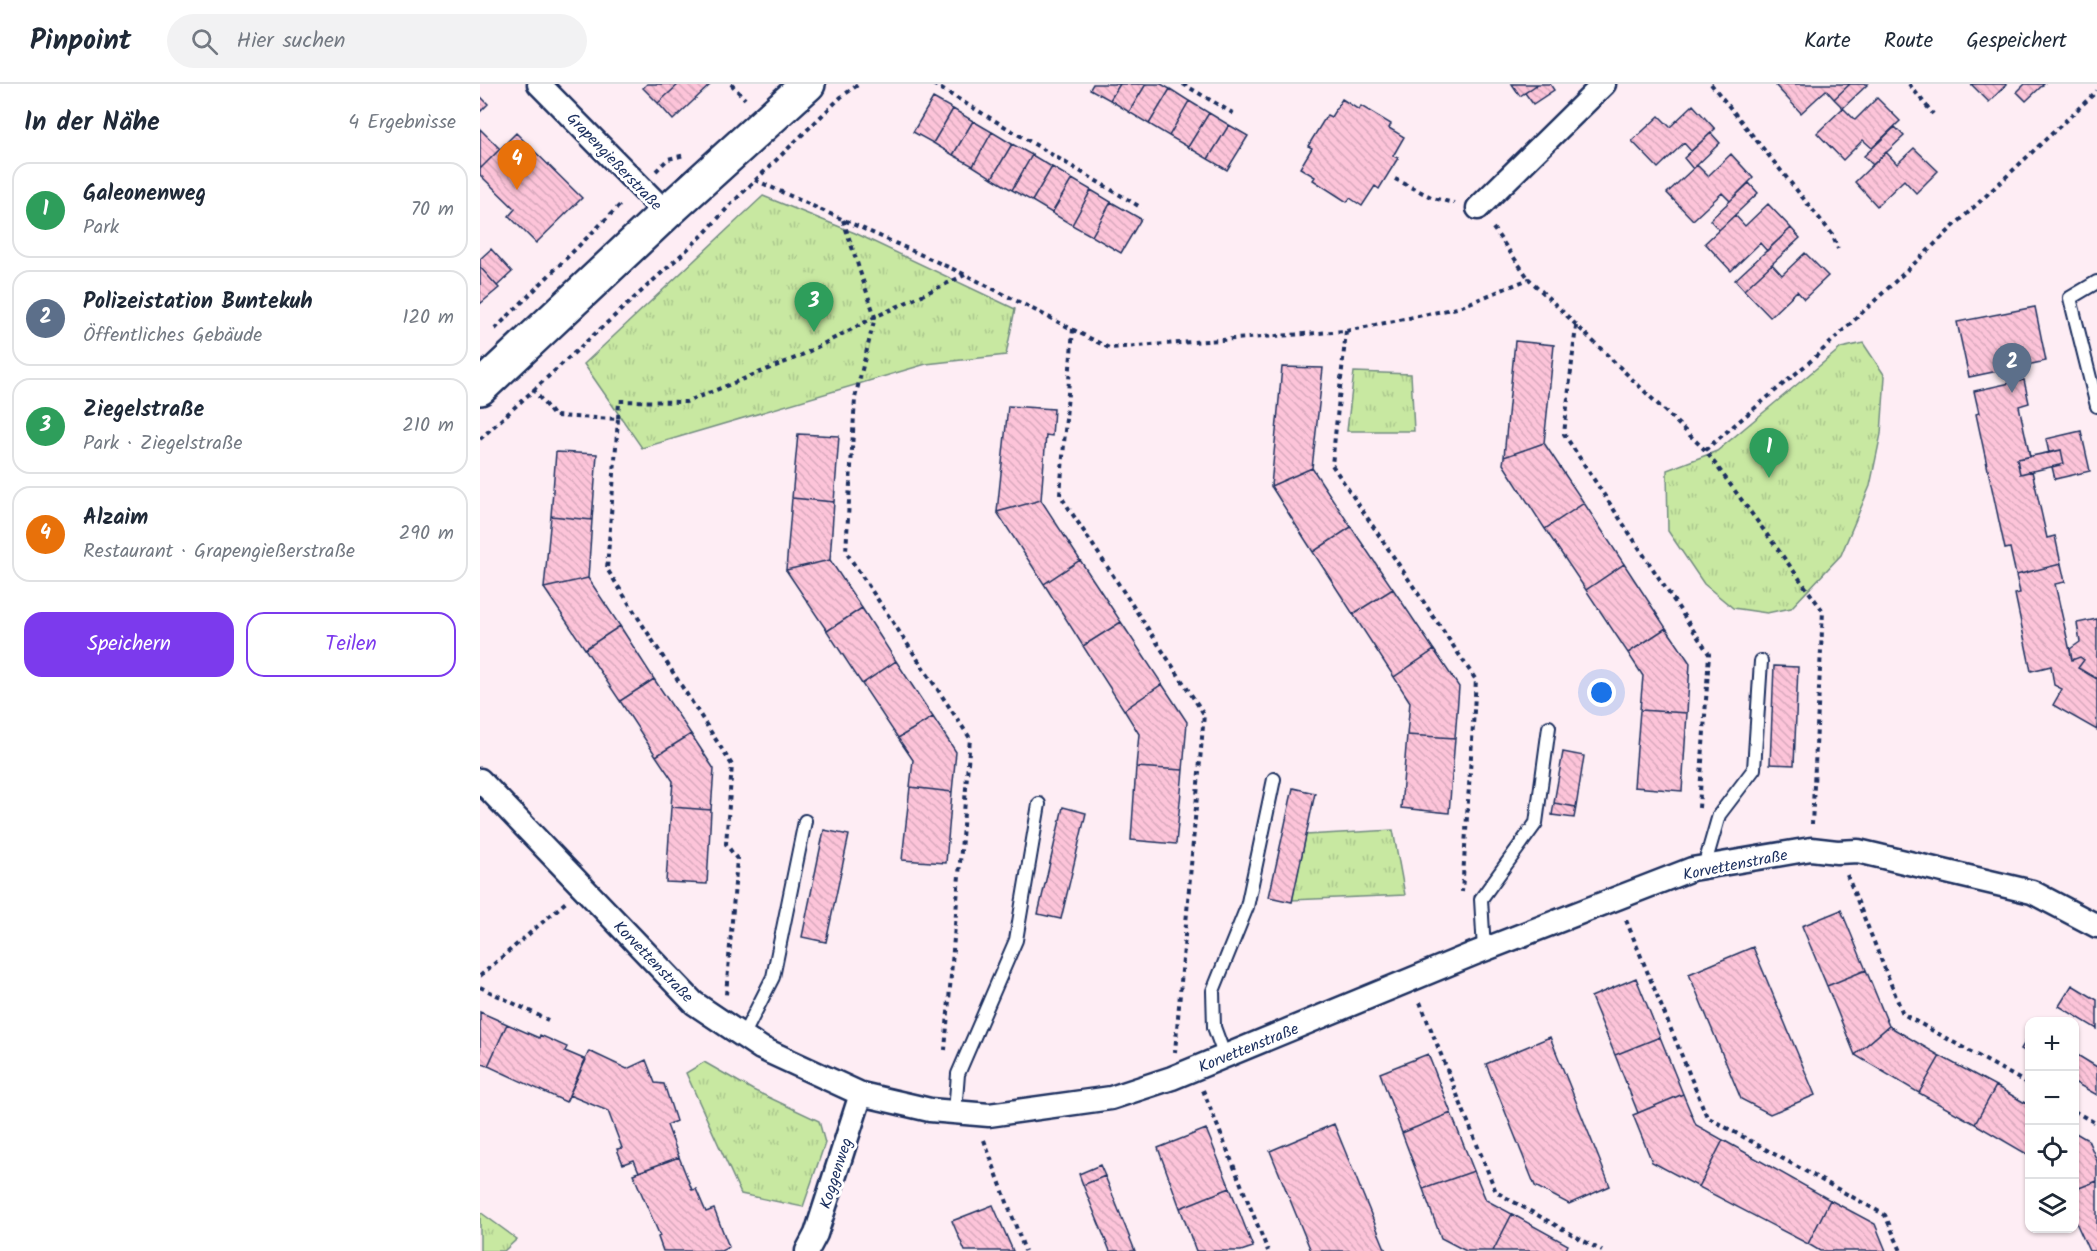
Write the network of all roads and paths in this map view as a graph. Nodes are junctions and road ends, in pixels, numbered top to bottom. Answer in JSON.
{"nodes":[{"id":1,"x":539,"y":84,"type":"edge"},
{"id":2,"x":731,"y":84,"type":"edge"},
{"id":3,"x":808,"y":84,"type":"edge"},
{"id":4,"x":859,"y":84,"type":"edge"},
{"id":5,"x":933,"y":84,"type":"edge"},
{"id":6,"x":1183,"y":84,"type":"edge"},
{"id":7,"x":1604,"y":84,"type":"edge"},
{"id":8,"x":1712,"y":84,"type":"edge"},
{"id":9,"x":1909,"y":84,"type":"edge"},
{"id":10,"x":2097,"y":91,"type":"edge"},
{"id":11,"x":745,"y":99,"type":"dead end"},
{"id":12,"x":1933,"y":114,"type":"dead end"},
{"id":13,"x":1236,"y":115,"type":"dead end"},
{"id":14,"x":687,"y":154,"type":"dead end"},
{"id":15,"x":1395,"y":179,"type":"dead end"},
{"id":16,"x":755,"y":180,"type":"junction"},
{"id":17,"x":639,"y":186,"type":"junction"},
{"id":18,"x":1142,"y":208,"type":"dead end"},
{"id":19,"x":1478,"y":208,"type":"junction"},
{"id":20,"x":666,"y":213,"type":"junction"},
{"id":21,"x":843,"y":220,"type":"junction"},
{"id":22,"x":1838,"y":249,"type":"dead end"},
{"id":23,"x":966,"y":275,"type":"junction"},
{"id":24,"x":1529,"y":279,"type":"junction"},
{"id":25,"x":2097,"y":282,"type":"edge"},
{"id":26,"x":875,"y":317,"type":"junction"},
{"id":27,"x":1576,"y":325,"type":"junction"},
{"id":28,"x":1073,"y":329,"type":"junction"},
{"id":29,"x":1346,"y":331,"type":"junction"},
{"id":30,"x":488,"y":336,"type":"dead end"},
{"id":31,"x":480,"y":388,"type":"edge"},
{"id":32,"x":533,"y":389,"type":"junction"},
{"id":33,"x":2097,"y":406,"type":"edge"},
{"id":34,"x":618,"y":419,"type":"junction"},
{"id":35,"x":480,"y":439,"type":"edge"},
{"id":36,"x":1705,"y":450,"type":"junction"},
{"id":37,"x":1761,"y":662,"type":"dead end"},
{"id":38,"x":1549,"y":727,"type":"dead end"},
{"id":39,"x":1274,"y":779,"type":"dead end"},
{"id":40,"x":480,"y":780,"type":"edge"},
{"id":41,"x":1039,"y":804,"type":"dead end"},
{"id":42,"x":1699,"y":815,"type":"dead end"},
{"id":43,"x":805,"y":821,"type":"dead end"},
{"id":44,"x":1811,"y":849,"type":"junction"},
{"id":45,"x":1837,"y":852,"type":"junction"},
{"id":46,"x":1704,"y":867,"type":"junction"},
{"id":47,"x":583,"y":888,"type":"junction"},
{"id":48,"x":1617,"y":897,"type":"junction"},
{"id":49,"x":1461,"y":901,"type":"dead end"},
{"id":50,"x":2097,"y":926,"type":"edge"},
{"id":51,"x":1484,"y":950,"type":"junction"},
{"id":52,"x":480,"y":976,"type":"edge"},
{"id":53,"x":1411,"y":979,"type":"junction"},
{"id":54,"x":480,"y":987,"type":"edge"},
{"id":55,"x":718,"y":1019,"type":"junction"},
{"id":56,"x":548,"y":1020,"type":"dead end"},
{"id":57,"x":742,"y":1036,"type":"junction"},
{"id":58,"x":945,"y":1053,"type":"dead end"},
{"id":59,"x":1225,"y":1057,"type":"junction"},
{"id":60,"x":1195,"y":1069,"type":"junction"},
{"id":61,"x":1172,"y":1078,"type":"junction"},
{"id":62,"x":2025,"y":1082,"type":"edge"},
{"id":63,"x":861,"y":1094,"type":"junction"},
{"id":64,"x":965,"y":1113,"type":"junction"},
{"id":65,"x":2079,"y":1114,"type":"edge"},
{"id":66,"x":2097,"y":1124,"type":"edge"},
{"id":67,"x":807,"y":1251,"type":"edge"},
{"id":68,"x":1025,"y":1251,"type":"edge"},
{"id":69,"x":1268,"y":1251,"type":"edge"},
{"id":70,"x":1602,"y":1251,"type":"edge"},
{"id":71,"x":1901,"y":1251,"type":"edge"}],
"edges":[{"from":1,"to":17,"type":"street","name":"Grapengießerstraße"},
{"from":2,"to":11,"type":"path"},
{"from":3,"to":20,"type":"main road"},
{"from":4,"to":16,"type":"path"},
{"from":5,"to":18,"type":"path"},
{"from":6,"to":13,"type":"path"},
{"from":7,"to":19,"type":"street"},
{"from":8,"to":22,"type":"path"},
{"from":9,"to":12,"type":"path"},
{"from":10,"to":36,"type":"path"},
{"from":14,"to":17,"type":"path"},
{"from":15,"to":19,"type":"path"},
{"from":16,"to":21,"type":"path"},
{"from":16,"to":32,"type":"path"},
{"from":17,"to":20,"type":"street","name":"Grapengießerstraße"},
{"from":17,"to":30,"type":"path"},
{"from":19,"to":24,"type":"path"},
{"from":20,"to":31,"type":"main road"},
{"from":21,"to":23,"type":"path"},
{"from":21,"to":26,"type":"path"},
{"from":23,"to":26,"type":"path"},
{"from":23,"to":28,"type":"path"},
{"from":24,"to":27,"type":"path"},
{"from":24,"to":29,"type":"path"},
{"from":25,"to":33,"type":"lane"},
{"from":26,"to":34,"type":"path"},
{"from":26,"to":58,"type":"path"},
{"from":27,"to":36,"type":"path"},
{"from":27,"to":42,"type":"path"},
{"from":28,"to":29,"type":"path"},
{"from":28,"to":61,"type":"path"},
{"from":29,"to":49,"type":"path"},
{"from":32,"to":34,"type":"path"},
{"from":32,"to":35,"type":"path"},
{"from":34,"to":55,"type":"path"},
{"from":36,"to":44,"type":"path"},
{"from":37,"to":46,"type":"lane"},
{"from":38,"to":51,"type":"lane"},
{"from":39,"to":59,"type":"lane"},
{"from":40,"to":47,"type":"street","name":"Korvettenstraße"},
{"from":41,"to":64,"type":"lane"},
{"from":43,"to":57,"type":"lane"},
{"from":44,"to":45,"type":"street","name":"Korvettenstraße"},
{"from":44,"to":46,"type":"street","name":"Korvettenstraße"},
{"from":45,"to":50,"type":"street","name":"Korvettenstraße"},
{"from":45,"to":62,"type":"path"},
{"from":46,"to":48,"type":"street","name":"Korvettenstraße"},
{"from":47,"to":52,"type":"path"},
{"from":47,"to":55,"type":"street","name":"Korvettenstraße"},
{"from":48,"to":51,"type":"street","name":"Korvettenstraße"},
{"from":48,"to":71,"type":"path"},
{"from":51,"to":53,"type":"street","name":"Korvettenstraße"},
{"from":53,"to":59,"type":"street","name":"Korvettenstraße"},
{"from":53,"to":70,"type":"path"},
{"from":54,"to":56,"type":"path"},
{"from":55,"to":57,"type":"street","name":"Korvettenstraße"},
{"from":57,"to":63,"type":"street","name":"Korvettenstraße"},
{"from":59,"to":60,"type":"street","name":"Korvettenstraße"},
{"from":60,"to":61,"type":"street","name":"Korvettenstraße"},
{"from":60,"to":69,"type":"path"},
{"from":61,"to":64,"type":"street","name":"Korvettenstraße"},
{"from":63,"to":64,"type":"street","name":"Korvettenstraße"},
{"from":63,"to":67,"type":"street","name":"Koggenweg"},
{"from":64,"to":68,"type":"path"},
{"from":65,"to":66,"type":"path"}]}
